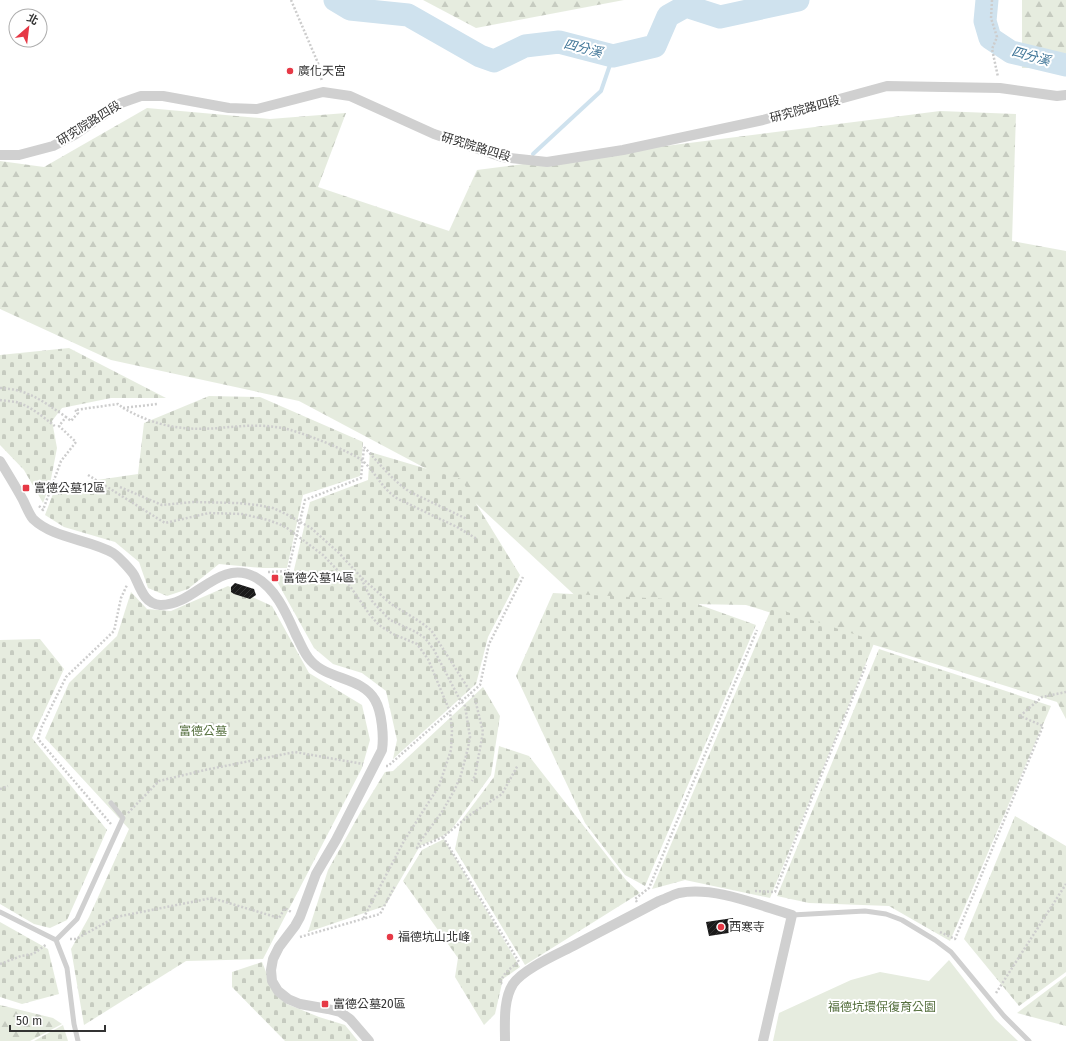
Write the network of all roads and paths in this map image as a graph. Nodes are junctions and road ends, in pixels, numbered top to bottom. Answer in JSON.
{"nodes":[{"id":1,"x":291,"y":0,"type":"edge"},
{"id":2,"x":992,"y":0,"type":"edge"},
{"id":3,"x":1000,"y":88,"type":"junction"},
{"id":4,"x":323,"y":92,"type":"junction"},
{"id":5,"x":1066,"y":95,"type":"edge"},
{"id":6,"x":0,"y":155,"type":"edge"},
{"id":7,"x":0,"y":388,"type":"edge"},
{"id":8,"x":0,"y":400,"type":"edge"},
{"id":9,"x":157,"y":404,"type":"dead end"},
{"id":10,"x":123,"y":408,"type":"junction"},
{"id":11,"x":66,"y":417,"type":"junction"},
{"id":12,"x":56,"y":427,"type":"dead end"},
{"id":13,"x":0,"y":461,"type":"edge"},
{"id":14,"x":363,"y":461,"type":"junction"},
{"id":15,"x":88,"y":475,"type":"dead end"},
{"id":16,"x":120,"y":487,"type":"dead end"},
{"id":17,"x":22,"y":498,"type":"junction"},
{"id":18,"x":467,"y":519,"type":"dead end"},
{"id":19,"x":300,"y":521,"type":"junction"},
{"id":20,"x":296,"y":535,"type":"junction"},
{"id":21,"x":477,"y":538,"type":"dead end"},
{"id":22,"x":266,"y":572,"type":"dead end"},
{"id":23,"x":133,"y":573,"type":"junction"},
{"id":24,"x":360,"y":576,"type":"junction"},
{"id":25,"x":523,"y":577,"type":"dead end"},
{"id":26,"x":757,"y":630,"type":"dead end"},
{"id":27,"x":866,"y":665,"type":"dead end"},
{"id":28,"x":1066,"y":692,"type":"edge"},
{"id":29,"x":471,"y":693,"type":"junction"},
{"id":30,"x":462,"y":702,"type":"junction"},
{"id":31,"x":450,"y":712,"type":"junction"},
{"id":32,"x":375,"y":765,"type":"junction"},
{"id":33,"x":518,"y":765,"type":"dead end"},
{"id":34,"x":472,"y":781,"type":"dead end"},
{"id":35,"x":8,"y":786,"type":"dead end"},
{"id":36,"x":0,"y":789,"type":"edge"},
{"id":37,"x":111,"y":803,"type":"dead end"},
{"id":38,"x":123,"y":818,"type":"junction"},
{"id":39,"x":117,"y":830,"type":"junction"},
{"id":40,"x":443,"y":837,"type":"junction"},
{"id":41,"x":1066,"y":884,"type":"edge"},
{"id":42,"x":395,"y":886,"type":"dead end"},
{"id":43,"x":749,"y":902,"type":"junction"},
{"id":44,"x":641,"y":910,"type":"junction"},
{"id":45,"x":0,"y":912,"type":"edge"},
{"id":46,"x":792,"y":915,"type":"junction"},
{"id":47,"x":300,"y":917,"type":"junction"},
{"id":48,"x":363,"y":919,"type":"junction"},
{"id":49,"x":289,"y":935,"type":"junction"},
{"id":50,"x":56,"y":940,"type":"junction"},
{"id":51,"x":935,"y":940,"type":"junction"},
{"id":52,"x":0,"y":964,"type":"edge"},
{"id":53,"x":510,"y":992,"type":"junction"},
{"id":54,"x":991,"y":1000,"type":"junction"},
{"id":55,"x":78,"y":1041,"type":"edge"},
{"id":56,"x":369,"y":1041,"type":"edge"},
{"id":57,"x":505,"y":1041,"type":"edge"},
{"id":58,"x":763,"y":1041,"type":"edge"},
{"id":59,"x":1029,"y":1041,"type":"edge"}],
"edges":[{"from":1,"to":4,"type":"path"},
{"from":2,"to":3,"type":"path"},
{"from":3,"to":4,"type":"street","name":"研究院路四段"},
{"from":3,"to":5,"type":"street","name":"研究院路四段"},
{"from":4,"to":6,"type":"street","name":"研究院路四段"},
{"from":7,"to":11,"type":"path"},
{"from":8,"to":12,"type":"path"},
{"from":9,"to":10,"type":"path"},
{"from":10,"to":11,"type":"path"},
{"from":10,"to":14,"type":"path"},
{"from":11,"to":17,"type":"path"},
{"from":13,"to":17,"type":"street"},
{"from":14,"to":18,"type":"path"},
{"from":14,"to":19,"type":"path"},
{"from":14,"to":21,"type":"path"},
{"from":15,"to":20,"type":"path"},
{"from":16,"to":19,"type":"path"},
{"from":17,"to":23,"type":"street"},
{"from":19,"to":20,"type":"path"},
{"from":19,"to":24,"type":"path"},
{"from":20,"to":22,"type":"path"},
{"from":20,"to":31,"type":"path"},
{"from":23,"to":32,"type":"street"},
{"from":23,"to":39,"type":"path"},
{"from":24,"to":29,"type":"path"},
{"from":24,"to":30,"type":"path"},
{"from":25,"to":29,"type":"path"},
{"from":26,"to":44,"type":"path"},
{"from":27,"to":43,"type":"path"},
{"from":28,"to":51,"type":"path"},
{"from":29,"to":30,"type":"path"},
{"from":29,"to":34,"type":"path"},
{"from":30,"to":31,"type":"path"},
{"from":30,"to":40,"type":"path"},
{"from":31,"to":32,"type":"path"},
{"from":31,"to":48,"type":"path"},
{"from":32,"to":38,"type":"path"},
{"from":32,"to":47,"type":"street"},
{"from":33,"to":40,"type":"path"},
{"from":35,"to":36,"type":"path"},
{"from":37,"to":38,"type":"lane"},
{"from":38,"to":39,"type":"lane"},
{"from":39,"to":50,"type":"lane"},
{"from":40,"to":53,"type":"path"},
{"from":41,"to":54,"type":"path"},
{"from":42,"to":48,"type":"path"},
{"from":43,"to":44,"type":"street"},
{"from":43,"to":46,"type":"street"},
{"from":44,"to":53,"type":"street"},
{"from":45,"to":50,"type":"lane"},
{"from":46,"to":51,"type":"lane"},
{"from":46,"to":58,"type":"street"},
{"from":47,"to":49,"type":"street"},
{"from":47,"to":50,"type":"path"},
{"from":48,"to":49,"type":"path"},
{"from":49,"to":56,"type":"street"},
{"from":50,"to":52,"type":"path"},
{"from":50,"to":55,"type":"lane"},
{"from":51,"to":54,"type":"lane"},
{"from":53,"to":57,"type":"street"},
{"from":54,"to":59,"type":"lane"}]}
